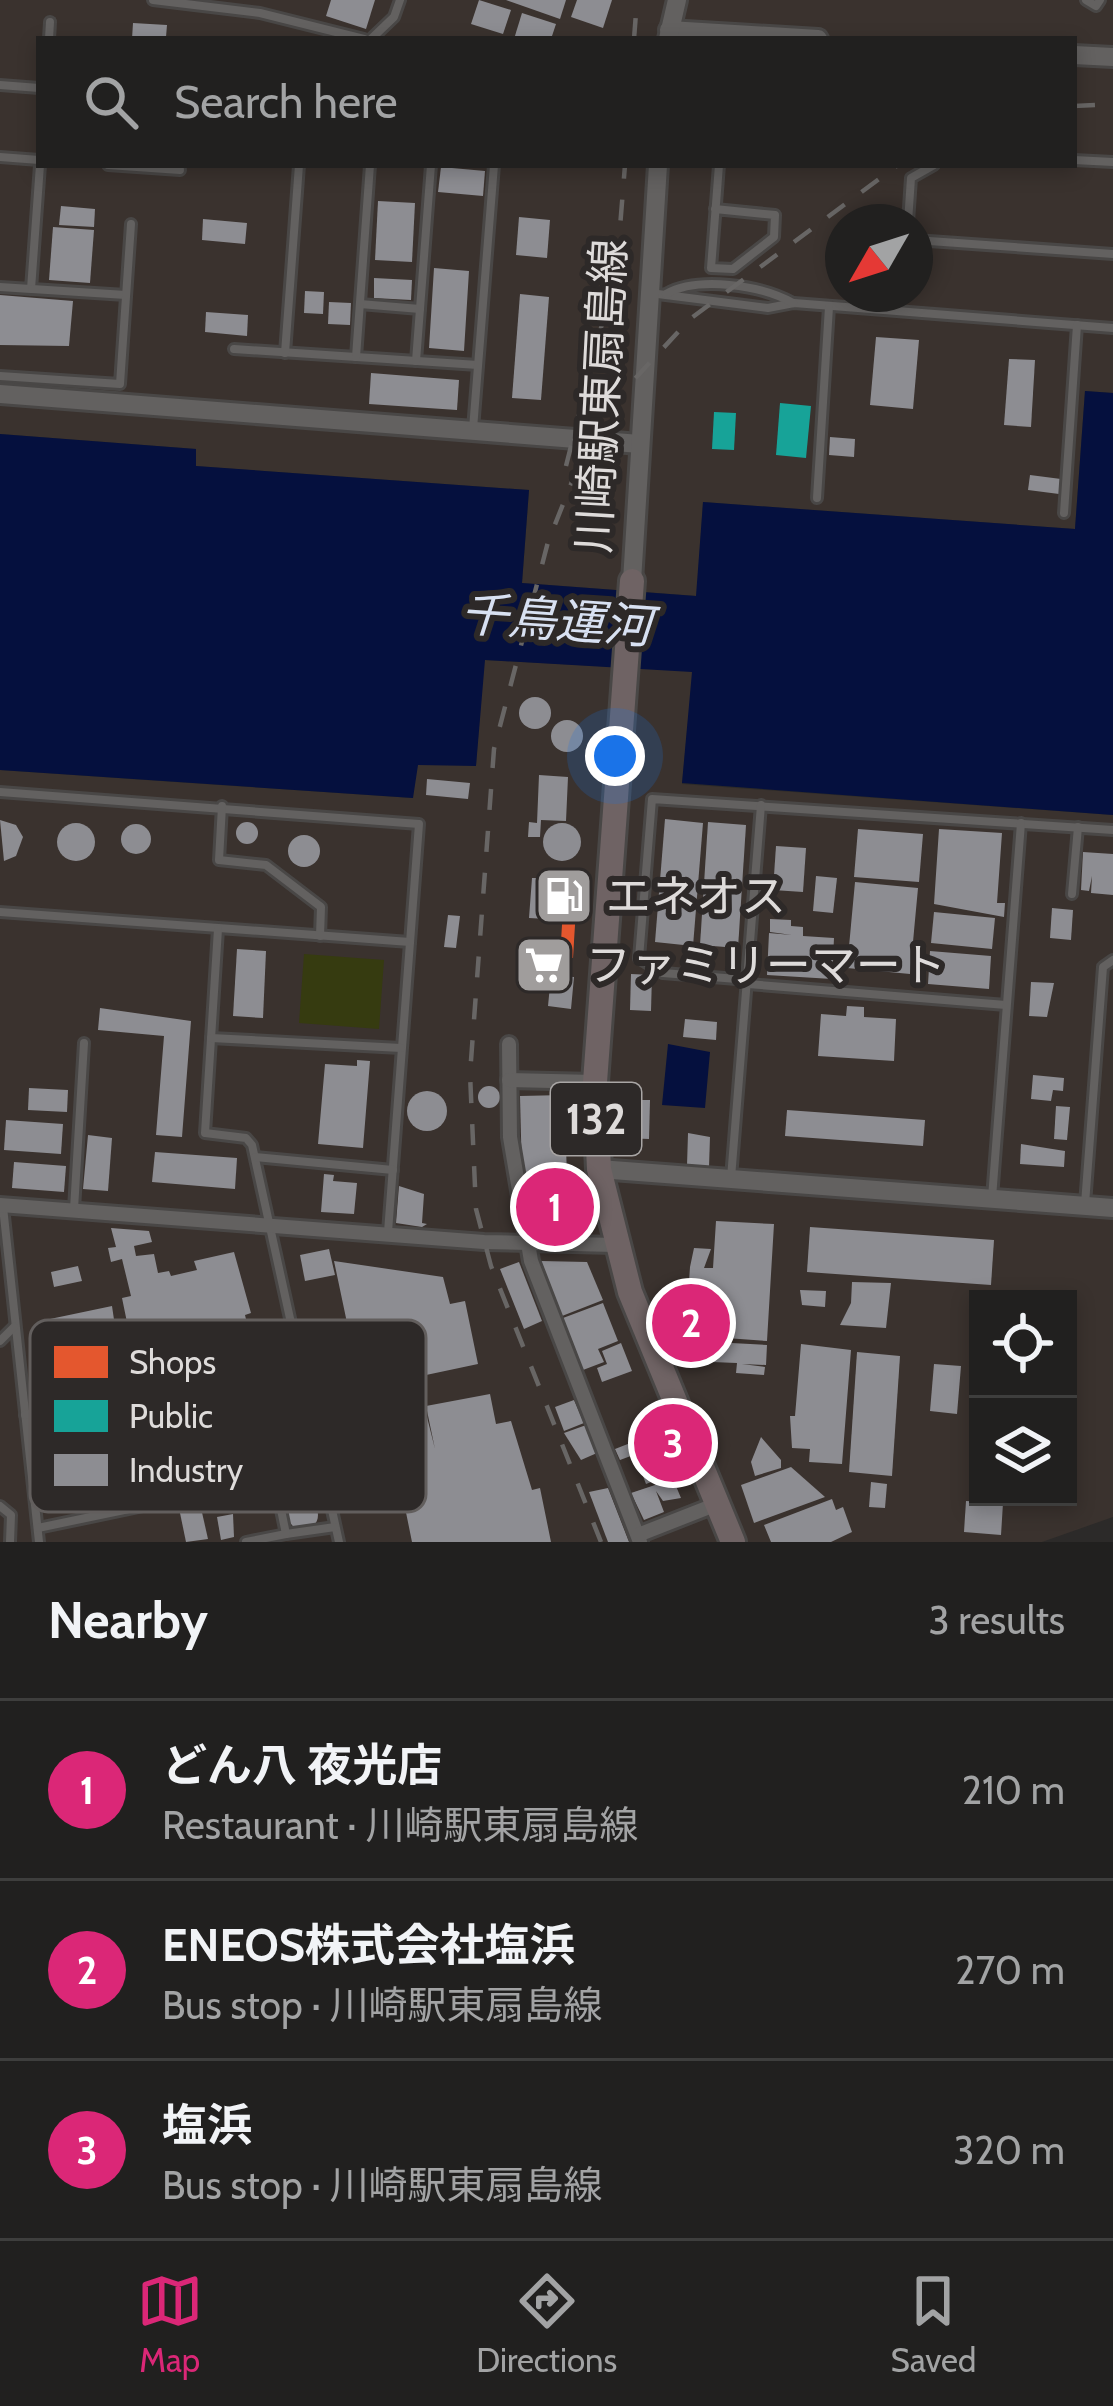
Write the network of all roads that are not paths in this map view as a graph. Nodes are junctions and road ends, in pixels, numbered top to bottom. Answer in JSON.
{"nodes":[{"id":1,"x":154,"y":0,"type":"edge"},
{"id":2,"x":400,"y":0,"type":"edge"},
{"id":3,"x":664,"y":0,"type":"edge"},
{"id":4,"x":677,"y":0,"type":"edge"},
{"id":5,"x":1086,"y":0,"type":"edge"},
{"id":6,"x":1100,"y":0,"type":"edge"},
{"id":7,"x":198,"y":2,"type":"edge"},
{"id":8,"x":50,"y":22,"type":"dead end"},
{"id":9,"x":668,"y":34,"type":"edge"},
{"id":10,"x":49,"y":36,"type":"edge"},
{"id":11,"x":354,"y":36,"type":"edge"},
{"id":12,"x":372,"y":36,"type":"edge"},
{"id":13,"x":728,"y":36,"type":"edge"},
{"id":14,"x":1077,"y":55,"type":"edge"},
{"id":15,"x":1113,"y":57,"type":"edge"},
{"id":16,"x":0,"y":85,"type":"edge"},
{"id":17,"x":36,"y":88,"type":"edge"},
{"id":18,"x":0,"y":157,"type":"edge"},
{"id":19,"x":1077,"y":160,"type":"edge"},
{"id":20,"x":36,"y":162,"type":"edge"},
{"id":21,"x":1113,"y":162,"type":"edge"},
{"id":22,"x":39,"y":168,"type":"edge"},
{"id":23,"x":151,"y":168,"type":"edge"},
{"id":24,"x":299,"y":168,"type":"edge"},
{"id":25,"x":370,"y":168,"type":"edge"},
{"id":26,"x":431,"y":168,"type":"edge"},
{"id":27,"x":494,"y":168,"type":"edge"},
{"id":28,"x":658,"y":168,"type":"edge"},
{"id":29,"x":719,"y":168,"type":"edge"},
{"id":30,"x":929,"y":168,"type":"edge"},
{"id":31,"x":180,"y":170,"type":"dead end"},
{"id":32,"x":909,"y":204,"type":"edge"},
{"id":33,"x":715,"y":209,"type":"junction"},
{"id":34,"x":131,"y":224,"type":"dead end"},
{"id":35,"x":933,"y":241,"type":"edge"},
{"id":36,"x":1113,"y":254,"type":"edge"},
{"id":37,"x":0,"y":287,"type":"edge"},
{"id":38,"x":32,"y":289,"type":"junction"},
{"id":39,"x":656,"y":293,"type":"junction"},
{"id":40,"x":126,"y":296,"type":"junction"},
{"id":41,"x":794,"y":303,"type":"junction"},
{"id":42,"x":360,"y":304,"type":"junction"},
{"id":43,"x":825,"y":307,"type":"edge"},
{"id":44,"x":420,"y":309,"type":"junction"},
{"id":45,"x":829,"y":312,"type":"edge"},
{"id":46,"x":894,"y":312,"type":"edge"},
{"id":47,"x":1077,"y":326,"type":"junction"},
{"id":48,"x":1113,"y":328,"type":"edge"},
{"id":49,"x":234,"y":349,"type":"dead end"},
{"id":50,"x":285,"y":352,"type":"junction"},
{"id":51,"x":356,"y":357,"type":"junction"},
{"id":52,"x":416,"y":361,"type":"junction"},
{"id":53,"x":478,"y":365,"type":"junction"},
{"id":54,"x":0,"y":376,"type":"edge"},
{"id":55,"x":0,"y":394,"type":"edge"},
{"id":56,"x":473,"y":431,"type":"junction"},
{"id":57,"x":640,"y":444,"type":"junction"},
{"id":58,"x":817,"y":498,"type":"dead end"},
{"id":59,"x":1064,"y":513,"type":"dead end"},
{"id":60,"x":632,"y":581,"type":"joint"},
{"id":61,"x":0,"y":792,"type":"edge"},
{"id":62,"x":761,"y":805,"type":"junction"},
{"id":63,"x":222,"y":806,"type":"junction"},
{"id":64,"x":1022,"y":823,"type":"junction"},
{"id":65,"x":1078,"y":827,"type":"junction"},
{"id":66,"x":1113,"y":830,"type":"edge"},
{"id":67,"x":1072,"y":894,"type":"dead end"},
{"id":68,"x":0,"y":912,"type":"edge"},
{"id":69,"x":218,"y":929,"type":"junction"},
{"id":70,"x":320,"y":936,"type":"junction"},
{"id":71,"x":410,"y":942,"type":"junction"},
{"id":72,"x":1113,"y":960,"type":"edge"},
{"id":73,"x":748,"y":982,"type":"junction"},
{"id":74,"x":1006,"y":1005,"type":"junction"},
{"id":75,"x":211,"y":1038,"type":"junction"},
{"id":76,"x":84,"y":1043,"type":"dead end"},
{"id":77,"x":508,"y":1044,"type":"dead end"},
{"id":78,"x":401,"y":1048,"type":"junction"},
{"id":79,"x":509,"y":1080,"type":"junction"},
{"id":80,"x":595,"y":1082,"type":"junction"},
{"id":81,"x":255,"y":1157,"type":"junction"},
{"id":82,"x":599,"y":1169,"type":"junction"},
{"id":83,"x":393,"y":1170,"type":"junction"},
{"id":84,"x":731,"y":1179,"type":"junction"},
{"id":85,"x":992,"y":1199,"type":"junction"},
{"id":86,"x":1,"y":1205,"type":"edge"},
{"id":87,"x":1084,"y":1206,"type":"junction"},
{"id":88,"x":1113,"y":1208,"type":"edge"},
{"id":89,"x":74,"y":1211,"type":"junction"},
{"id":90,"x":270,"y":1226,"type":"junction"},
{"id":91,"x":388,"y":1234,"type":"junction"},
{"id":92,"x":529,"y":1244,"type":"junction"},
{"id":93,"x":615,"y":1245,"type":"junction"},
{"id":94,"x":291,"y":1320,"type":"edge"},
{"id":95,"x":16,"y":1326,"type":"junction"},
{"id":96,"x":0,"y":1341,"type":"edge"},
{"id":97,"x":30,"y":1414,"type":"edge"},
{"id":98,"x":25,"y":1415,"type":"junction"},
{"id":99,"x":30,"y":1458,"type":"edge"},
{"id":100,"x":717,"y":1504,"type":"junction"},
{"id":101,"x":0,"y":1506,"type":"edge"},
{"id":102,"x":36,"y":1512,"type":"edge"},
{"id":103,"x":115,"y":1512,"type":"edge"},
{"id":104,"x":281,"y":1512,"type":"edge"},
{"id":105,"x":332,"y":1512,"type":"edge"},
{"id":106,"x":335,"y":1527,"type":"junction"},
{"id":107,"x":38,"y":1528,"type":"junction"},
{"id":108,"x":286,"y":1534,"type":"junction"},
{"id":109,"x":639,"y":1538,"type":"edge"},
{"id":110,"x":10,"y":1542,"type":"edge"},
{"id":111,"x":39,"y":1542,"type":"edge"},
{"id":112,"x":246,"y":1542,"type":"edge"},
{"id":113,"x":339,"y":1542,"type":"edge"},
{"id":114,"x":733,"y":1542,"type":"edge"}],
"edges":[{"from":1,"to":7,"type":"lane"},
{"from":2,"to":12,"type":"lane"},
{"from":3,"to":9,"type":"street"},
{"from":4,"to":9,"type":"street"},
{"from":5,"to":6,"type":"lane"},
{"from":7,"to":11,"type":"lane"},
{"from":8,"to":10,"type":"lane"},
{"from":9,"to":13,"type":"street"},
{"from":14,"to":15,"type":"street"},
{"from":16,"to":17,"type":"lane"},
{"from":18,"to":20,"type":"lane"},
{"from":19,"to":21,"type":"lane"},
{"from":22,"to":38,"type":"lane"},
{"from":23,"to":31,"type":"lane"},
{"from":24,"to":50,"type":"lane"},
{"from":25,"to":42,"type":"lane"},
{"from":26,"to":44,"type":"lane"},
{"from":27,"to":53,"type":"lane"},
{"from":28,"to":39,"type":"street","name":"川崎駅東扇島線"},
{"from":29,"to":33,"type":"lane"},
{"from":30,"to":32,"type":"lane"},
{"from":33,"to":33,"type":"lane"},
{"from":34,"to":40,"type":"lane"},
{"from":35,"to":36,"type":"lane"},
{"from":37,"to":38,"type":"lane"},
{"from":38,"to":40,"type":"lane"},
{"from":39,"to":41,"type":"lane"},
{"from":39,"to":41,"type":"lane"},
{"from":39,"to":57,"type":"street","name":"川崎駅東扇島線","number":"132"},
{"from":40,"to":54,"type":"lane"},
{"from":41,"to":43,"type":"lane"},
{"from":42,"to":44,"type":"lane"},
{"from":42,"to":51,"type":"lane"},
{"from":44,"to":52,"type":"lane"},
{"from":45,"to":58,"type":"lane"},
{"from":46,"to":47,"type":"lane"},
{"from":47,"to":48,"type":"lane"},
{"from":47,"to":59,"type":"lane"},
{"from":49,"to":50,"type":"lane"},
{"from":50,"to":51,"type":"lane"},
{"from":51,"to":52,"type":"lane"},
{"from":52,"to":53,"type":"lane"},
{"from":53,"to":56,"type":"lane"},
{"from":55,"to":56,"type":"street"},
{"from":56,"to":57,"type":"street"},
{"from":57,"to":60,"type":"street","name":"川崎駅東扇島線","number":"132"},
{"from":60,"to":80,"type":"highway","name":"川崎駅東扇島線","number":"132"},
{"from":61,"to":63,"type":"lane"},
{"from":62,"to":64,"type":"lane"},
{"from":62,"to":73,"type":"lane"},
{"from":62,"to":73,"type":"lane"},
{"from":63,"to":70,"type":"lane"},
{"from":63,"to":71,"type":"lane"},
{"from":64,"to":65,"type":"lane"},
{"from":64,"to":74,"type":"lane"},
{"from":65,"to":66,"type":"lane"},
{"from":65,"to":67,"type":"lane"},
{"from":68,"to":69,"type":"lane"},
{"from":69,"to":70,"type":"lane"},
{"from":69,"to":75,"type":"lane"},
{"from":70,"to":71,"type":"lane"},
{"from":71,"to":78,"type":"lane"},
{"from":72,"to":87,"type":"lane"},
{"from":73,"to":74,"type":"lane"},
{"from":73,"to":84,"type":"lane"},
{"from":74,"to":85,"type":"lane"},
{"from":75,"to":78,"type":"lane"},
{"from":75,"to":81,"type":"lane"},
{"from":76,"to":89,"type":"lane"},
{"from":77,"to":79,"type":"street"},
{"from":78,"to":83,"type":"lane"},
{"from":79,"to":80,"type":"street"},
{"from":79,"to":92,"type":"street"},
{"from":80,"to":82,"type":"highway","name":"川崎駅東扇島線","number":"132"},
{"from":81,"to":83,"type":"lane"},
{"from":81,"to":90,"type":"lane"},
{"from":82,"to":84,"type":"street"},
{"from":82,"to":93,"type":"highway","name":"川崎駅東扇島線","number":"132"},
{"from":83,"to":91,"type":"lane"},
{"from":84,"to":85,"type":"street"},
{"from":85,"to":87,"type":"street"},
{"from":86,"to":89,"type":"street"},
{"from":86,"to":95,"type":"lane"},
{"from":87,"to":88,"type":"street"},
{"from":89,"to":90,"type":"street"},
{"from":90,"to":91,"type":"street"},
{"from":90,"to":94,"type":"lane"},
{"from":91,"to":92,"type":"street"},
{"from":92,"to":93,"type":"street"},
{"from":92,"to":109,"type":"street"},
{"from":93,"to":100,"type":"highway","name":"川崎駅東扇島線","number":"132"},
{"from":95,"to":96,"type":"lane"},
{"from":95,"to":98,"type":"lane"},
{"from":97,"to":98,"type":"lane"},
{"from":98,"to":99,"type":"lane"},
{"from":100,"to":109,"type":"street"},
{"from":100,"to":114,"type":"highway","name":"川崎駅東扇島線","number":"132"},
{"from":101,"to":110,"type":"lane"},
{"from":102,"to":107,"type":"lane"},
{"from":103,"to":107,"type":"lane"},
{"from":104,"to":108,"type":"lane"},
{"from":105,"to":106,"type":"lane"},
{"from":106,"to":108,"type":"lane"},
{"from":106,"to":113,"type":"lane"},
{"from":107,"to":111,"type":"lane"},
{"from":108,"to":112,"type":"lane"}]}
